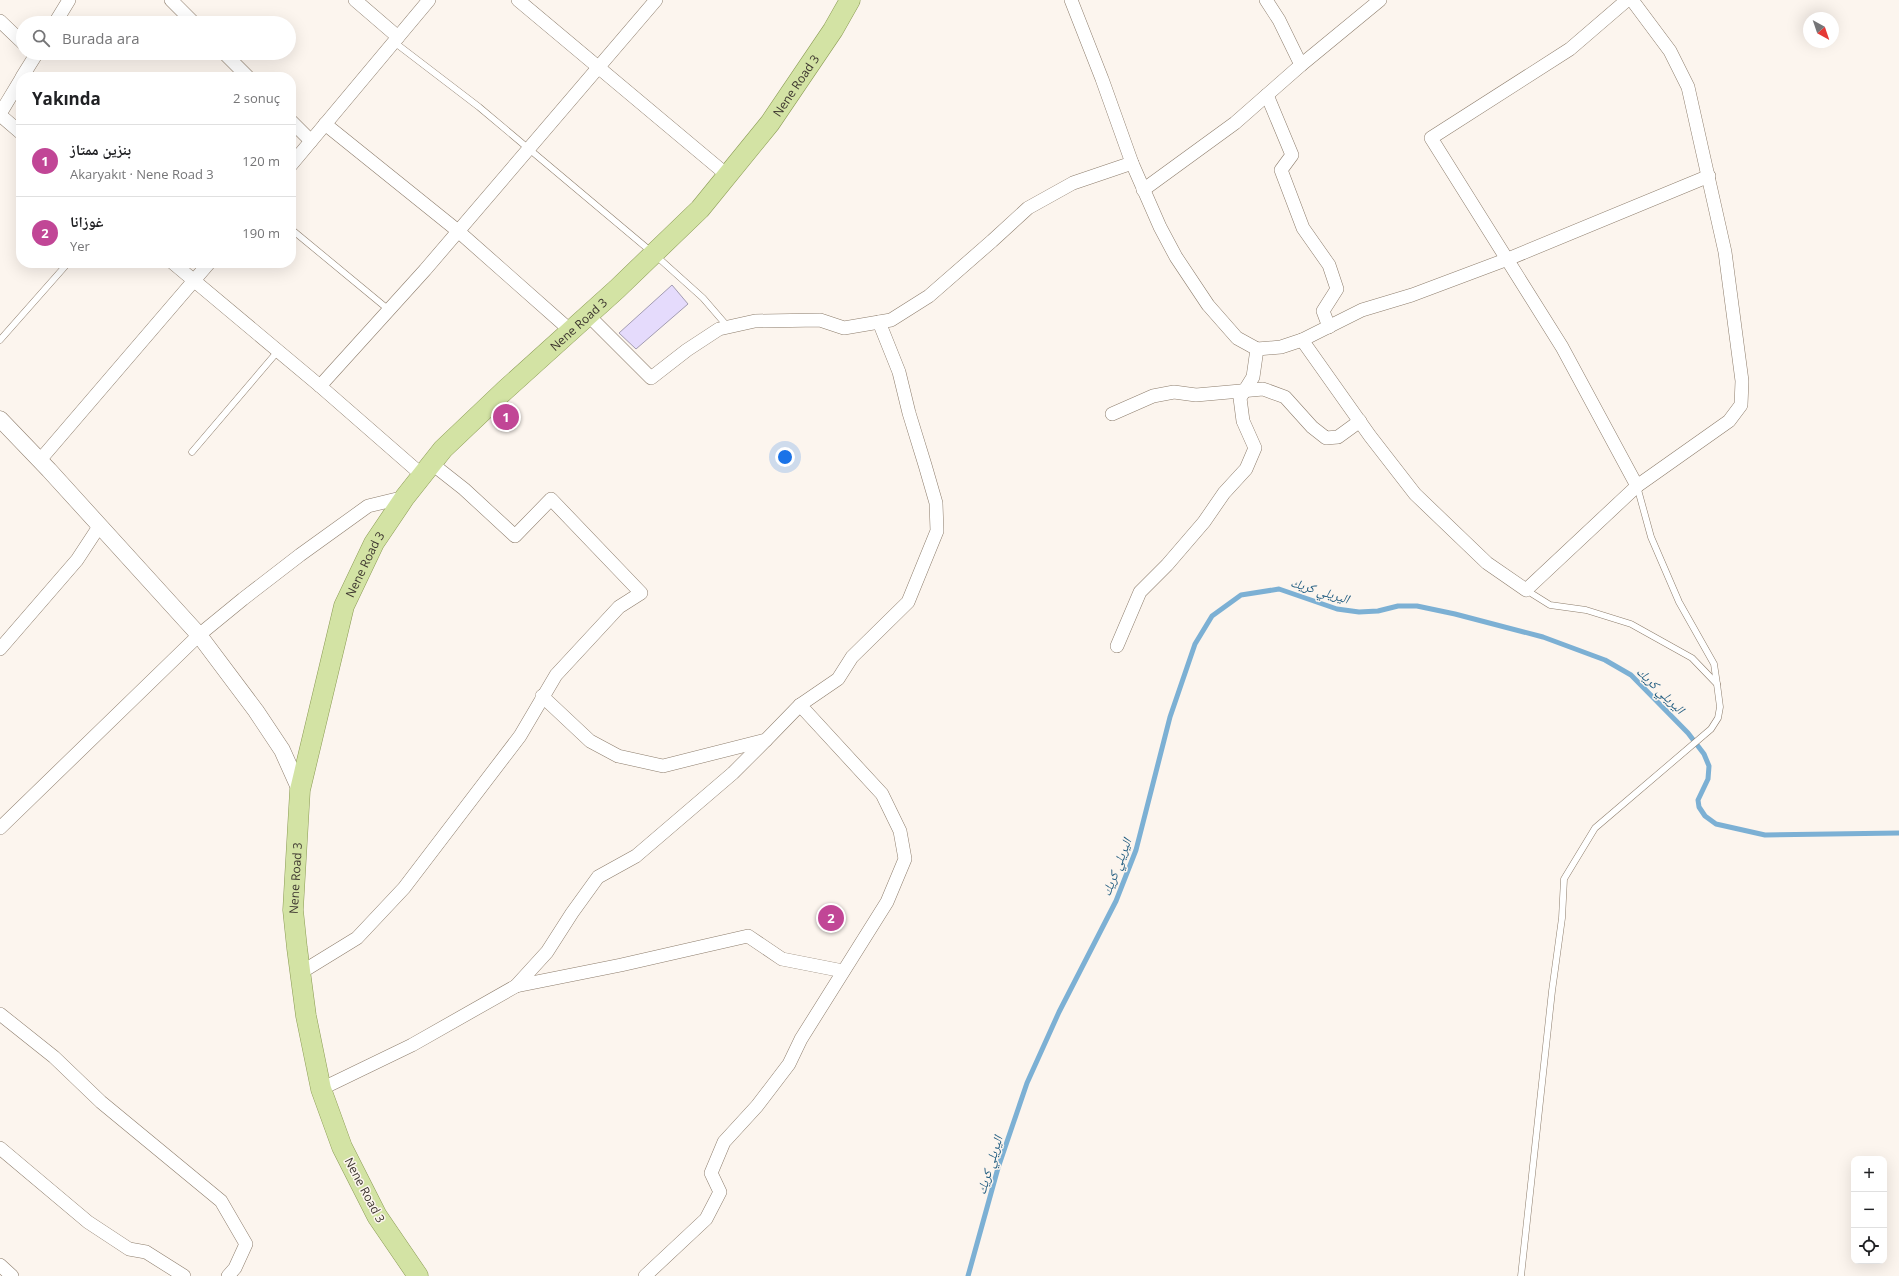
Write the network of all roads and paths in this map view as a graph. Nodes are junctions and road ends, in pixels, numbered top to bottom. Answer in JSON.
{"nodes":[{"id":1,"x":69,"y":0,"type":"edge"},
{"id":2,"x":172,"y":0,"type":"edge"},
{"id":3,"x":355,"y":0,"type":"edge"},
{"id":4,"x":428,"y":0,"type":"edge"},
{"id":5,"x":518,"y":0,"type":"edge"},
{"id":6,"x":656,"y":0,"type":"edge"},
{"id":7,"x":850,"y":0,"type":"edge"},
{"id":8,"x":1071,"y":0,"type":"edge"},
{"id":9,"x":1266,"y":0,"type":"edge"},
{"id":10,"x":1380,"y":0,"type":"edge"},
{"id":11,"x":1627,"y":0,"type":"edge"},
{"id":12,"x":1632,"y":0,"type":"edge"},
{"id":13,"x":59,"y":16,"type":"edge"},
{"id":14,"x":187,"y":16,"type":"edge"},
{"id":15,"x":0,"y":21,"type":"edge"},
{"id":16,"x":16,"y":36,"type":"edge"},
{"id":17,"x":396,"y":39,"type":"junction"},
{"id":18,"x":32,"y":60,"type":"edge"},
{"id":19,"x":231,"y":60,"type":"edge"},
{"id":20,"x":1300,"y":65,"type":"junction"},
{"id":21,"x":598,"y":66,"type":"junction"},
{"id":22,"x":25,"y":72,"type":"edge"},
{"id":23,"x":243,"y":72,"type":"edge"},
{"id":24,"x":16,"y":88,"type":"edge"},
{"id":25,"x":1267,"y":95,"type":"junction"},
{"id":26,"x":0,"y":115,"type":"edge"},
{"id":27,"x":325,"y":124,"type":"junction"},
{"id":28,"x":296,"y":126,"type":"edge"},
{"id":29,"x":16,"y":129,"type":"edge"},
{"id":30,"x":311,"y":141,"type":"junction"},
{"id":31,"x":529,"y":149,"type":"junction"},
{"id":32,"x":296,"y":159,"type":"edge"},
{"id":33,"x":1132,"y":163,"type":"junction"},
{"id":34,"x":727,"y":175,"type":"junction"},
{"id":35,"x":1709,"y":176,"type":"junction"},
{"id":36,"x":1143,"y":190,"type":"junction"},
{"id":37,"x":458,"y":231,"type":"junction"},
{"id":38,"x":296,"y":233,"type":"edge"},
{"id":39,"x":654,"y":254,"type":"junction"},
{"id":40,"x":1508,"y":259,"type":"junction"},
{"id":41,"x":64,"y":268,"type":"edge"},
{"id":42,"x":179,"y":268,"type":"edge"},
{"id":43,"x":205,"y":268,"type":"edge"},
{"id":44,"x":194,"y":281,"type":"junction"},
{"id":45,"x":389,"y":310,"type":"junction"},
{"id":46,"x":588,"y":315,"type":"junction"},
{"id":47,"x":879,"y":322,"type":"junction"},
{"id":48,"x":728,"y":327,"type":"junction"},
{"id":49,"x":1328,"y":327,"type":"junction"},
{"id":50,"x":571,"y":331,"type":"junction"},
{"id":51,"x":0,"y":340,"type":"edge"},
{"id":52,"x":1302,"y":340,"type":"junction"},
{"id":53,"x":1257,"y":349,"type":"junction"},
{"id":54,"x":278,"y":351,"type":"junction"},
{"id":55,"x":320,"y":386,"type":"junction"},
{"id":56,"x":1244,"y":390,"type":"junction"},
{"id":57,"x":1112,"y":414,"type":"dead end"},
{"id":58,"x":0,"y":419,"type":"edge"},
{"id":59,"x":1360,"y":421,"type":"junction"},
{"id":60,"x":192,"y":452,"type":"dead end"},
{"id":61,"x":40,"y":460,"type":"junction"},
{"id":62,"x":427,"y":469,"type":"junction"},
{"id":63,"x":1636,"y":486,"type":"junction"},
{"id":64,"x":405,"y":497,"type":"junction"},
{"id":65,"x":100,"y":526,"type":"junction"},
{"id":66,"x":1526,"y":590,"type":"junction"},
{"id":67,"x":199,"y":635,"type":"junction"},
{"id":68,"x":1117,"y":646,"type":"dead end"},
{"id":69,"x":0,"y":648,"type":"edge"},
{"id":70,"x":1717,"y":684,"type":"junction"},
{"id":71,"x":542,"y":696,"type":"junction"},
{"id":72,"x":800,"y":705,"type":"junction"},
{"id":73,"x":766,"y":740,"type":"junction"},
{"id":74,"x":300,"y":790,"type":"junction"},
{"id":75,"x":0,"y":828,"type":"edge"},
{"id":76,"x":300,"y":972,"type":"junction"},
{"id":77,"x":843,"y":972,"type":"junction"},
{"id":78,"x":516,"y":986,"type":"junction"},
{"id":79,"x":0,"y":1014,"type":"edge"},
{"id":80,"x":321,"y":1089,"type":"junction"},
{"id":81,"x":0,"y":1148,"type":"edge"},
{"id":82,"x":0,"y":1265,"type":"edge"},
{"id":83,"x":12,"y":1276,"type":"edge"},
{"id":84,"x":184,"y":1276,"type":"edge"},
{"id":85,"x":228,"y":1276,"type":"edge"},
{"id":86,"x":418,"y":1276,"type":"edge"},
{"id":87,"x":645,"y":1276,"type":"edge"},
{"id":88,"x":1521,"y":1276,"type":"edge"}],
"edges":[{"from":1,"to":13,"type":"street"},
{"from":2,"to":14,"type":"street"},
{"from":3,"to":17,"type":"street"},
{"from":4,"to":17,"type":"street"},
{"from":5,"to":21,"type":"street"},
{"from":6,"to":21,"type":"street"},
{"from":7,"to":34,"type":"main road","name":"Nene Road 3"},
{"from":8,"to":33,"type":"street"},
{"from":9,"to":20,"type":"street"},
{"from":10,"to":20,"type":"street"},
{"from":11,"to":40,"type":"street"},
{"from":12,"to":35,"type":"street"},
{"from":15,"to":16,"type":"street"},
{"from":17,"to":27,"type":"street"},
{"from":17,"to":31,"type":"lane"},
{"from":18,"to":22,"type":"street"},
{"from":19,"to":23,"type":"street"},
{"from":20,"to":25,"type":"street"},
{"from":21,"to":31,"type":"street"},
{"from":21,"to":34,"type":"street"},
{"from":24,"to":26,"type":"street"},
{"from":25,"to":36,"type":"street"},
{"from":25,"to":49,"type":"street"},
{"from":26,"to":29,"type":"street"},
{"from":27,"to":30,"type":"street"},
{"from":27,"to":37,"type":"street"},
{"from":28,"to":30,"type":"street"},
{"from":30,"to":32,"type":"street"},
{"from":31,"to":37,"type":"street"},
{"from":31,"to":39,"type":"lane"},
{"from":33,"to":36,"type":"street"},
{"from":33,"to":47,"type":"street"},
{"from":34,"to":39,"type":"main road","name":"Nene Road 3"},
{"from":35,"to":40,"type":"street"},
{"from":35,"to":63,"type":"street"},
{"from":36,"to":53,"type":"street"},
{"from":37,"to":45,"type":"street"},
{"from":37,"to":50,"type":"street"},
{"from":38,"to":45,"type":"lane"},
{"from":39,"to":46,"type":"main road","name":"Nene Road 3"},
{"from":39,"to":48,"type":"lane"},
{"from":40,"to":49,"type":"street"},
{"from":40,"to":63,"type":"street"},
{"from":41,"to":51,"type":"lane"},
{"from":42,"to":44,"type":"street"},
{"from":43,"to":44,"type":"street"},
{"from":44,"to":54,"type":"street"},
{"from":44,"to":61,"type":"street"},
{"from":45,"to":55,"type":"street"},
{"from":46,"to":48,"type":"street"},
{"from":46,"to":50,"type":"main road","name":"Nene Road 3"},
{"from":47,"to":48,"type":"street"},
{"from":47,"to":72,"type":"street"},
{"from":49,"to":52,"type":"street"},
{"from":50,"to":62,"type":"main road","name":"Nene Road 3"},
{"from":52,"to":53,"type":"street"},
{"from":52,"to":59,"type":"street"},
{"from":53,"to":56,"type":"street"},
{"from":54,"to":55,"type":"street"},
{"from":54,"to":60,"type":"lane"},
{"from":55,"to":62,"type":"street"},
{"from":56,"to":57,"type":"street"},
{"from":56,"to":59,"type":"street"},
{"from":56,"to":68,"type":"street"},
{"from":58,"to":61,"type":"street"},
{"from":59,"to":66,"type":"street"},
{"from":61,"to":65,"type":"street"},
{"from":62,"to":64,"type":"main road","name":"Nene Road 3"},
{"from":62,"to":71,"type":"street"},
{"from":63,"to":66,"type":"street"},
{"from":63,"to":70,"type":"lane"},
{"from":64,"to":67,"type":"street"},
{"from":64,"to":74,"type":"main road","name":"Nene Road 3"},
{"from":65,"to":67,"type":"street"},
{"from":65,"to":69,"type":"street"},
{"from":66,"to":70,"type":"lane"},
{"from":67,"to":74,"type":"street"},
{"from":67,"to":75,"type":"street"},
{"from":70,"to":88,"type":"lane"},
{"from":71,"to":73,"type":"street"},
{"from":71,"to":76,"type":"street"},
{"from":72,"to":73,"type":"street"},
{"from":72,"to":77,"type":"street"},
{"from":73,"to":78,"type":"street"},
{"from":74,"to":76,"type":"main road","name":"Nene Road 3"},
{"from":76,"to":80,"type":"main road","name":"Nene Road 3"},
{"from":77,"to":78,"type":"street"},
{"from":77,"to":87,"type":"street"},
{"from":78,"to":80,"type":"street"},
{"from":79,"to":85,"type":"street"},
{"from":80,"to":86,"type":"main road","name":"Nene Road 3"},
{"from":81,"to":84,"type":"street"},
{"from":82,"to":83,"type":"street"}]}
